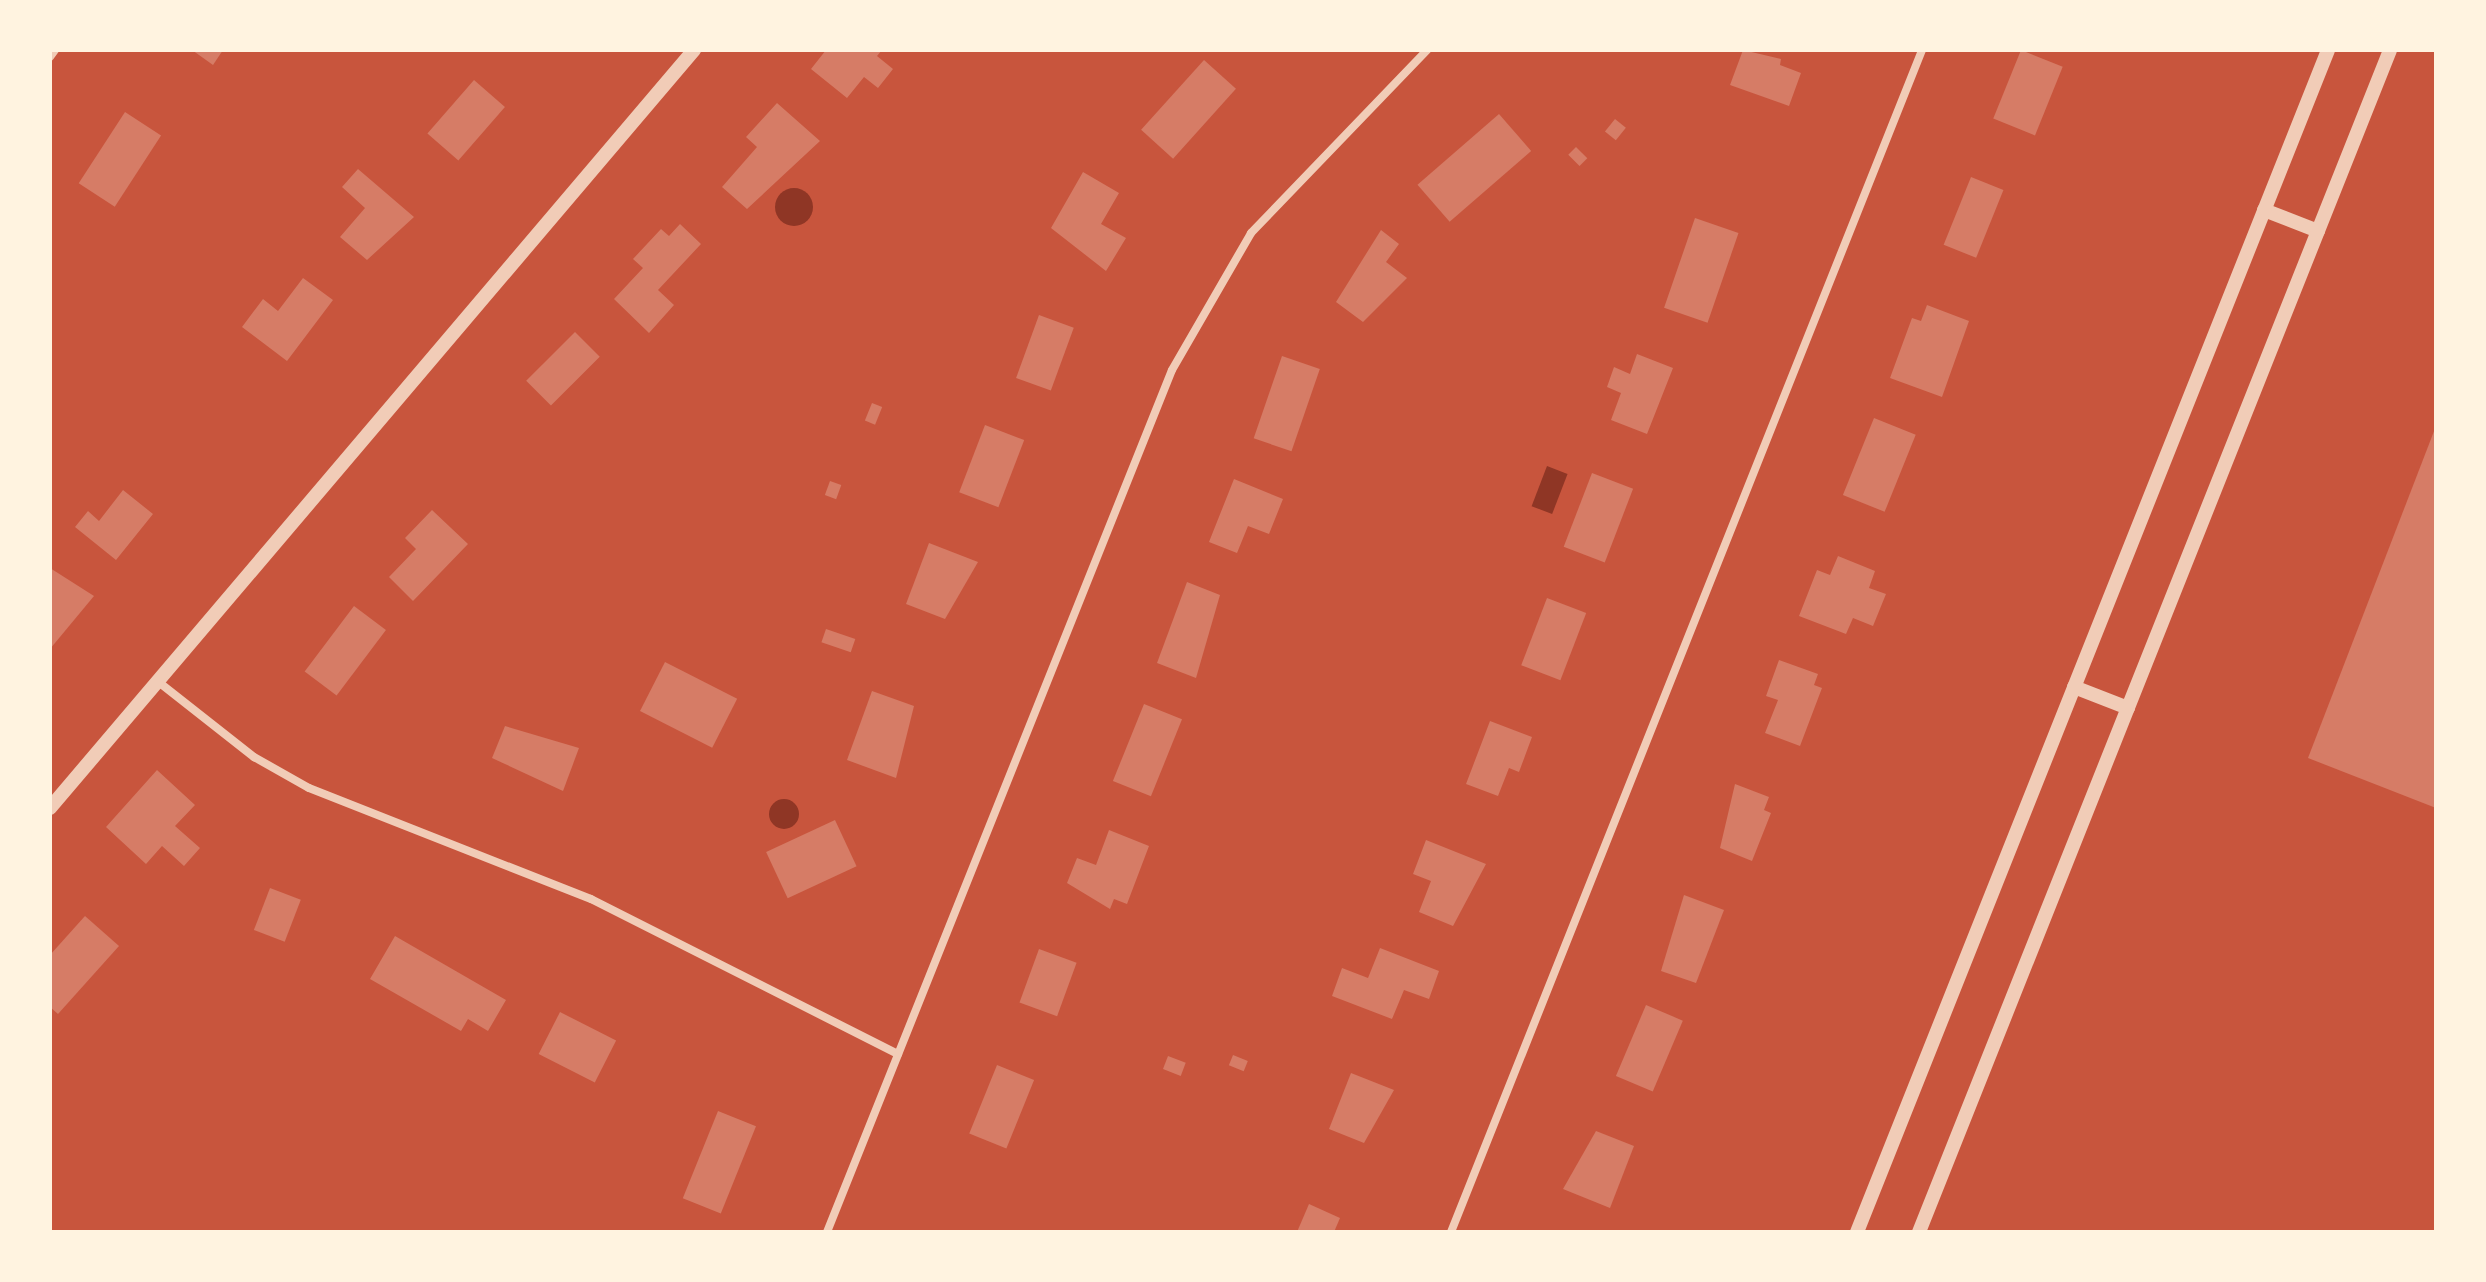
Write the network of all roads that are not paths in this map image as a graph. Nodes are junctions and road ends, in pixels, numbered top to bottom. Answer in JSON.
{"nodes":[{"id":1,"x":55,"y":50,"type":"edge"},
{"id":2,"x":694,"y":50,"type":"edge"},
{"id":3,"x":1427,"y":50,"type":"edge"},
{"id":4,"x":1922,"y":50,"type":"edge"},
{"id":5,"x":2328,"y":50,"type":"edge"},
{"id":6,"x":2390,"y":50,"type":"edge"},
{"id":7,"x":50,"y":57,"type":"edge"},
{"id":8,"x":2264,"y":210,"type":"junction"},
{"id":9,"x":2318,"y":231,"type":"junction"},
{"id":10,"x":155,"y":679,"type":"junction"},
{"id":11,"x":2074,"y":687,"type":"junction"},
{"id":12,"x":2128,"y":708,"type":"junction"},
{"id":13,"x":50,"y":808,"type":"edge"},
{"id":14,"x":898,"y":1054,"type":"junction"},
{"id":15,"x":827,"y":1232,"type":"edge"},
{"id":16,"x":1451,"y":1232,"type":"edge"},
{"id":17,"x":1857,"y":1232,"type":"edge"},
{"id":18,"x":1919,"y":1232,"type":"edge"}],
"edges":[{"from":1,"to":7,"type":"street"},
{"from":2,"to":10,"type":"street"},
{"from":3,"to":14,"type":"street"},
{"from":4,"to":16,"type":"street"},
{"from":5,"to":8,"type":"street"},
{"from":6,"to":9,"type":"street"},
{"from":8,"to":9,"type":"street"},
{"from":8,"to":11,"type":"street"},
{"from":9,"to":12,"type":"street"},
{"from":10,"to":13,"type":"street"},
{"from":10,"to":14,"type":"street"},
{"from":11,"to":12,"type":"street"},
{"from":11,"to":17,"type":"street"},
{"from":12,"to":18,"type":"street"},
{"from":14,"to":15,"type":"street"}]}
